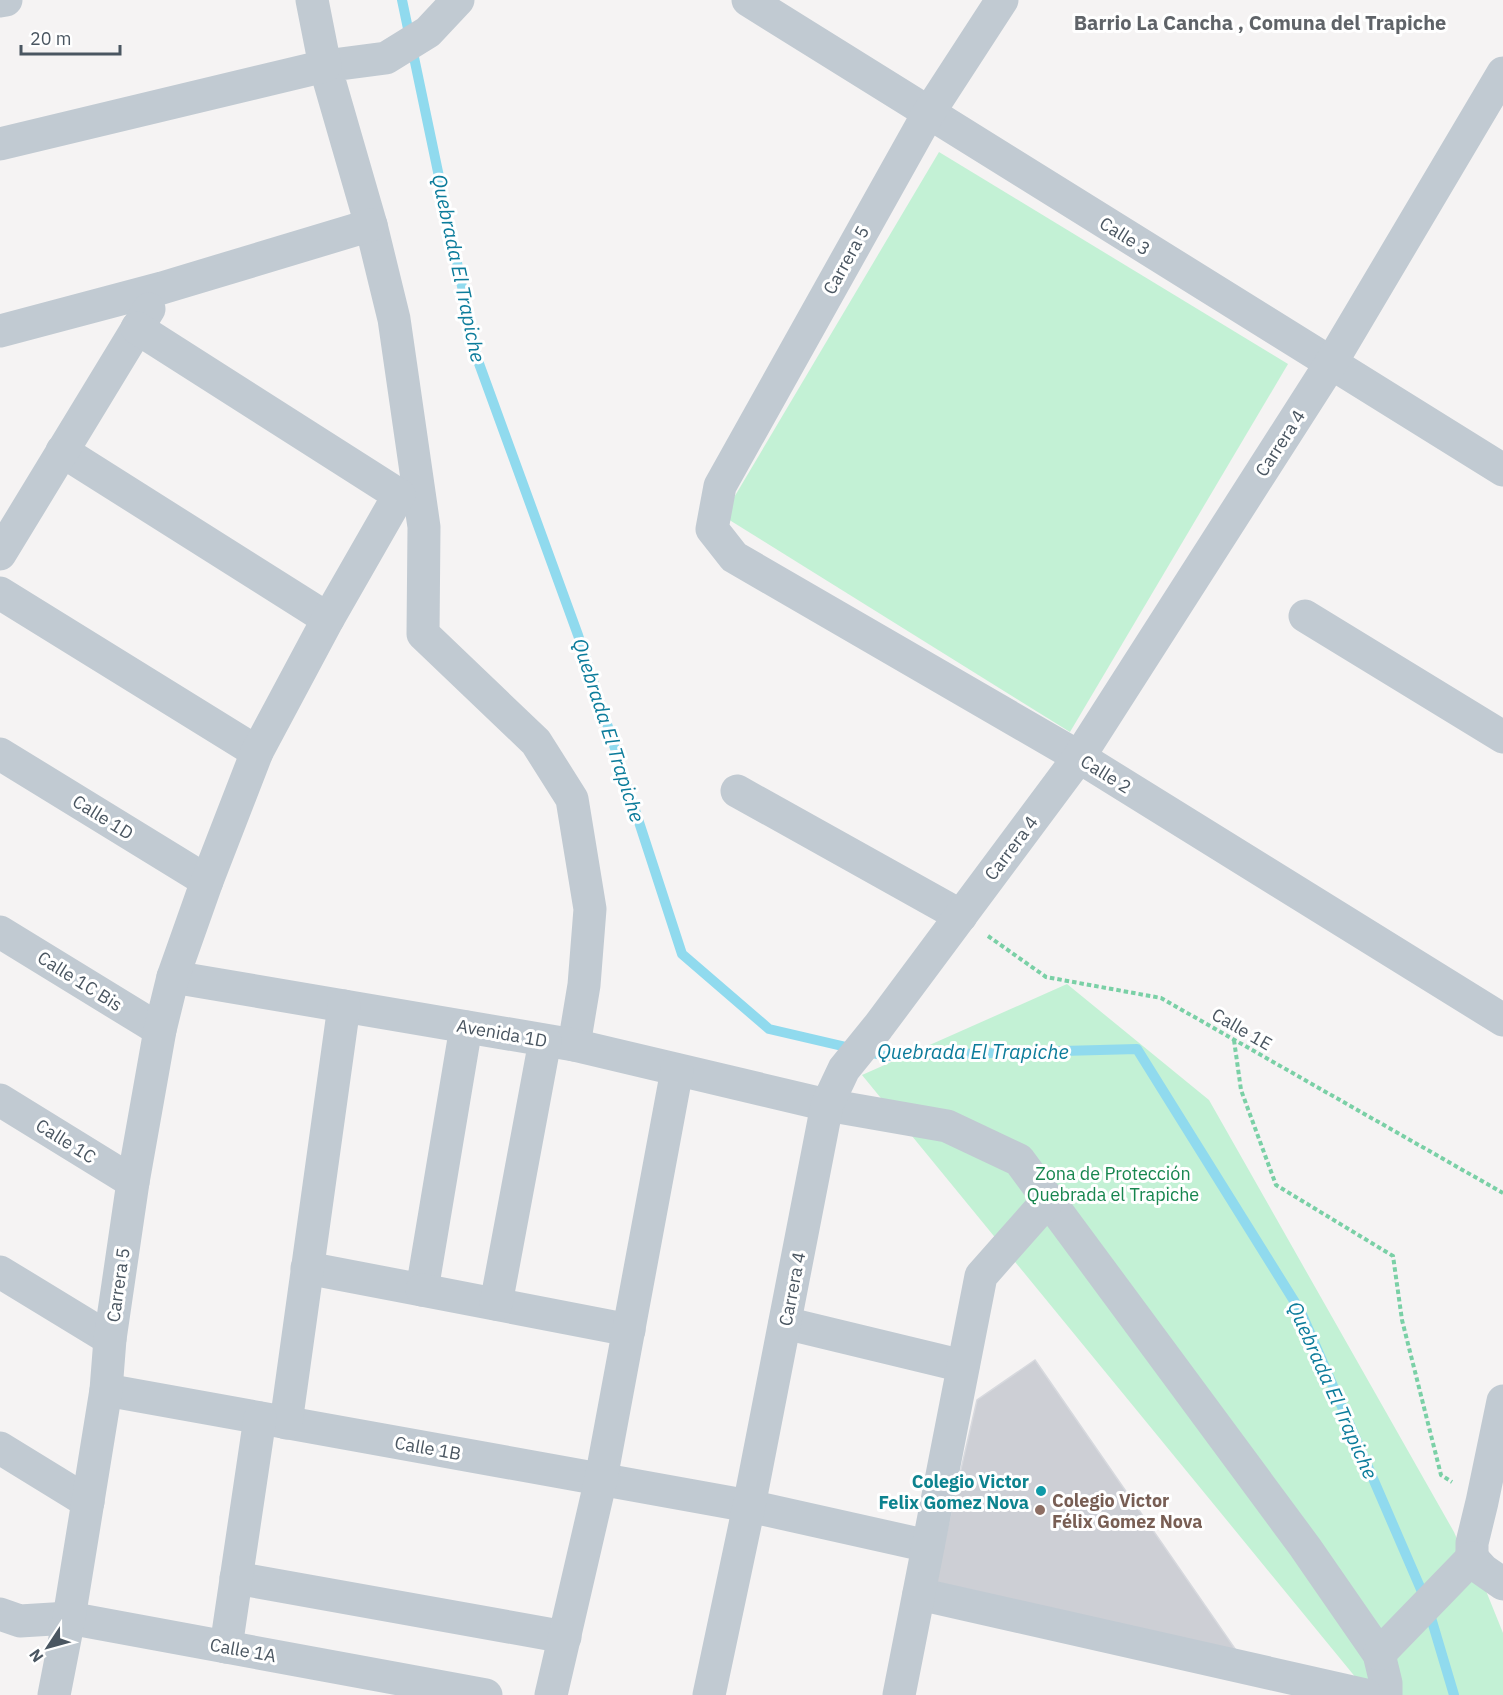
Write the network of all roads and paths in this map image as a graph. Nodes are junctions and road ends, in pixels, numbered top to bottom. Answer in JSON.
{"nodes":[{"id":1,"x":6,"y":0,"type":"edge"},
{"id":2,"x":312,"y":0,"type":"edge"},
{"id":3,"x":458,"y":0,"type":"edge"},
{"id":4,"x":748,"y":0,"type":"edge"},
{"id":5,"x":1002,"y":0,"type":"edge"},
{"id":6,"x":0,"y":1,"type":"edge"},
{"id":7,"x":325,"y":66,"type":"junction"},
{"id":8,"x":1503,"y":73,"type":"edge"},
{"id":9,"x":928,"y":114,"type":"junction"},
{"id":10,"x":0,"y":144,"type":"edge"},
{"id":11,"x":371,"y":225,"type":"junction"},
{"id":12,"x":162,"y":288,"type":"junction"},
{"id":13,"x":137,"y":328,"type":"junction"},
{"id":14,"x":0,"y":331,"type":"edge"},
{"id":15,"x":1331,"y":363,"type":"junction"},
{"id":16,"x":62,"y":452,"type":"junction"},
{"id":17,"x":1503,"y":470,"type":"edge"},
{"id":18,"x":712,"y":529,"type":"joint"},
{"id":19,"x":0,"y":554,"type":"edge"},
{"id":20,"x":0,"y":593,"type":"edge"},
{"id":21,"x":1305,"y":616,"type":"dead end"},
{"id":22,"x":328,"y":619,"type":"junction"},
{"id":23,"x":1503,"y":737,"type":"edge"},
{"id":24,"x":257,"y":752,"type":"junction"},
{"id":25,"x":0,"y":754,"type":"edge"},
{"id":26,"x":1079,"y":757,"type":"junction"},
{"id":27,"x":737,"y":791,"type":"dead end"},
{"id":28,"x":207,"y":881,"type":"junction"},
{"id":29,"x":961,"y":916,"type":"junction"},
{"id":30,"x":0,"y":932,"type":"edge"},
{"id":31,"x":173,"y":977,"type":"junction"},
{"id":32,"x":344,"y":1006,"type":"junction"},
{"id":33,"x":1503,"y":1020,"type":"edge"},
{"id":34,"x":466,"y":1027,"type":"junction"},
{"id":35,"x":160,"y":1030,"type":"junction"},
{"id":36,"x":1234,"y":1040,"type":"junction"},
{"id":37,"x":560,"y":1043,"type":"junction"},
{"id":38,"x":677,"y":1070,"type":"junction"},
{"id":39,"x":0,"y":1100,"type":"edge"},
{"id":40,"x":828,"y":1106,"type":"junction"},
{"id":41,"x":133,"y":1182,"type":"junction"},
{"id":42,"x":1503,"y":1193,"type":"edge"},
{"id":43,"x":1049,"y":1199,"type":"junction"},
{"id":44,"x":308,"y":1268,"type":"junction"},
{"id":45,"x":0,"y":1272,"type":"edge"},
{"id":46,"x":422,"y":1290,"type":"junction"},
{"id":47,"x":496,"y":1304,"type":"junction"},
{"id":48,"x":785,"y":1323,"type":"junction"},
{"id":49,"x":629,"y":1330,"type":"junction"},
{"id":50,"x":110,"y":1339,"type":"junction"},
{"id":51,"x":963,"y":1366,"type":"junction"},
{"id":52,"x":106,"y":1390,"type":"junction"},
{"id":53,"x":1503,"y":1401,"type":"edge"},
{"id":54,"x":273,"y":1420,"type":"junction"},
{"id":55,"x":0,"y":1448,"type":"edge"},
{"id":56,"x":601,"y":1479,"type":"junction"},
{"id":57,"x":88,"y":1502,"type":"junction"},
{"id":58,"x":1482,"y":1502,"type":"junction"},
{"id":59,"x":750,"y":1506,"type":"junction"},
{"id":60,"x":928,"y":1546,"type":"junction"},
{"id":61,"x":1472,"y":1558,"type":"junction"},
{"id":62,"x":236,"y":1578,"type":"junction"},
{"id":63,"x":1503,"y":1584,"type":"edge"},
{"id":64,"x":919,"y":1594,"type":"junction"},
{"id":65,"x":0,"y":1614,"type":"edge"},
{"id":66,"x":69,"y":1618,"type":"junction"},
{"id":67,"x":565,"y":1636,"type":"junction"},
{"id":68,"x":226,"y":1647,"type":"junction"},
{"id":69,"x":1379,"y":1654,"type":"junction"},
{"id":70,"x":54,"y":1695,"type":"edge"},
{"id":71,"x":486,"y":1695,"type":"edge"},
{"id":72,"x":551,"y":1695,"type":"edge"},
{"id":73,"x":709,"y":1695,"type":"edge"},
{"id":74,"x":899,"y":1695,"type":"edge"},
{"id":75,"x":1366,"y":1695,"type":"edge"},
{"id":76,"x":1386,"y":1695,"type":"edge"}],
"edges":[{"from":1,"to":6,"type":"street"},
{"from":2,"to":7,"type":"street"},
{"from":3,"to":7,"type":"street"},
{"from":4,"to":9,"type":"street","name":"Calle 3"},
{"from":5,"to":9,"type":"street","name":"Carrera 5"},
{"from":7,"to":10,"type":"street"},
{"from":7,"to":11,"type":"street"},
{"from":8,"to":15,"type":"street","name":"Carrera 4"},
{"from":9,"to":15,"type":"street","name":"Calle 3"},
{"from":9,"to":18,"type":"street","name":"Carrera 5"},
{"from":11,"to":12,"type":"street"},
{"from":11,"to":37,"type":"street"},
{"from":12,"to":13,"type":"street"},
{"from":12,"to":14,"type":"street"},
{"from":13,"to":16,"type":"street"},
{"from":13,"to":22,"type":"street","name":"Carrera 5"},
{"from":15,"to":17,"type":"street","name":"Calle 3"},
{"from":15,"to":26,"type":"street","name":"Carrera 4"},
{"from":16,"to":19,"type":"street"},
{"from":16,"to":22,"type":"street"},
{"from":18,"to":26,"type":"street","name":"Calle 2"},
{"from":20,"to":24,"type":"street"},
{"from":21,"to":23,"type":"street"},
{"from":22,"to":24,"type":"street","name":"Carrera 5"},
{"from":24,"to":28,"type":"street","name":"Carrera 5"},
{"from":25,"to":28,"type":"street","name":"Calle 1D"},
{"from":26,"to":29,"type":"street","name":"Carrera 4"},
{"from":26,"to":33,"type":"street","name":"Calle 2"},
{"from":27,"to":29,"type":"street"},
{"from":28,"to":31,"type":"street","name":"Carrera 5"},
{"from":29,"to":36,"type":"path","name":"Calle 1E"},
{"from":29,"to":40,"type":"street","name":"Carrera 4"},
{"from":30,"to":35,"type":"street","name":"Calle 1C Bis"},
{"from":31,"to":32,"type":"street","name":"Avenida 1D"},
{"from":31,"to":35,"type":"street","name":"Carrera 5"},
{"from":32,"to":34,"type":"street","name":"Avenida 1D"},
{"from":32,"to":44,"type":"street"},
{"from":34,"to":37,"type":"street","name":"Avenida 1D"},
{"from":34,"to":46,"type":"street"},
{"from":35,"to":41,"type":"street","name":"Carrera 5"},
{"from":36,"to":42,"type":"path","name":"Calle 1E"},
{"from":36,"to":58,"type":"path"},
{"from":37,"to":38,"type":"street","name":"Avenida 1D"},
{"from":37,"to":47,"type":"street"},
{"from":38,"to":40,"type":"street","name":"Avenida 1D"},
{"from":38,"to":49,"type":"street"},
{"from":39,"to":41,"type":"street","name":"Calle 1C"},
{"from":40,"to":43,"type":"street","name":"Avenida 1D"},
{"from":40,"to":48,"type":"street","name":"Carrera 4"},
{"from":41,"to":50,"type":"street","name":"Carrera 5"},
{"from":43,"to":51,"type":"street"},
{"from":43,"to":69,"type":"street","name":"Avenida 1D"},
{"from":44,"to":46,"type":"street"},
{"from":44,"to":54,"type":"street"},
{"from":45,"to":50,"type":"street"},
{"from":46,"to":47,"type":"street"},
{"from":47,"to":49,"type":"street"},
{"from":48,"to":51,"type":"street"},
{"from":48,"to":59,"type":"street","name":"Carrera 4"},
{"from":49,"to":56,"type":"street"},
{"from":50,"to":52,"type":"street","name":"Carrera 5"},
{"from":51,"to":60,"type":"street"},
{"from":52,"to":54,"type":"street","name":"Calle 1B"},
{"from":52,"to":57,"type":"street","name":"Carrera 5"},
{"from":53,"to":58,"type":"street"},
{"from":54,"to":56,"type":"street","name":"Calle 1B"},
{"from":54,"to":62,"type":"street"},
{"from":55,"to":57,"type":"street"},
{"from":56,"to":59,"type":"street","name":"Calle 1B"},
{"from":56,"to":67,"type":"street"},
{"from":57,"to":66,"type":"street","name":"Carrera 5"},
{"from":58,"to":61,"type":"street"},
{"from":59,"to":60,"type":"street","name":"Calle 1B"},
{"from":59,"to":73,"type":"street","name":"Carrera 4"},
{"from":60,"to":64,"type":"street"},
{"from":61,"to":63,"type":"street"},
{"from":61,"to":69,"type":"street"},
{"from":62,"to":67,"type":"street"},
{"from":62,"to":68,"type":"street"},
{"from":64,"to":74,"type":"street"},
{"from":64,"to":75,"type":"street"},
{"from":65,"to":66,"type":"street","name":"Calle 1A"},
{"from":66,"to":68,"type":"street","name":"Calle 1A"},
{"from":66,"to":70,"type":"street","name":"Carrera 5"},
{"from":67,"to":72,"type":"street"},
{"from":68,"to":71,"type":"street","name":"Calle 1A"},
{"from":69,"to":76,"type":"street"}]}
